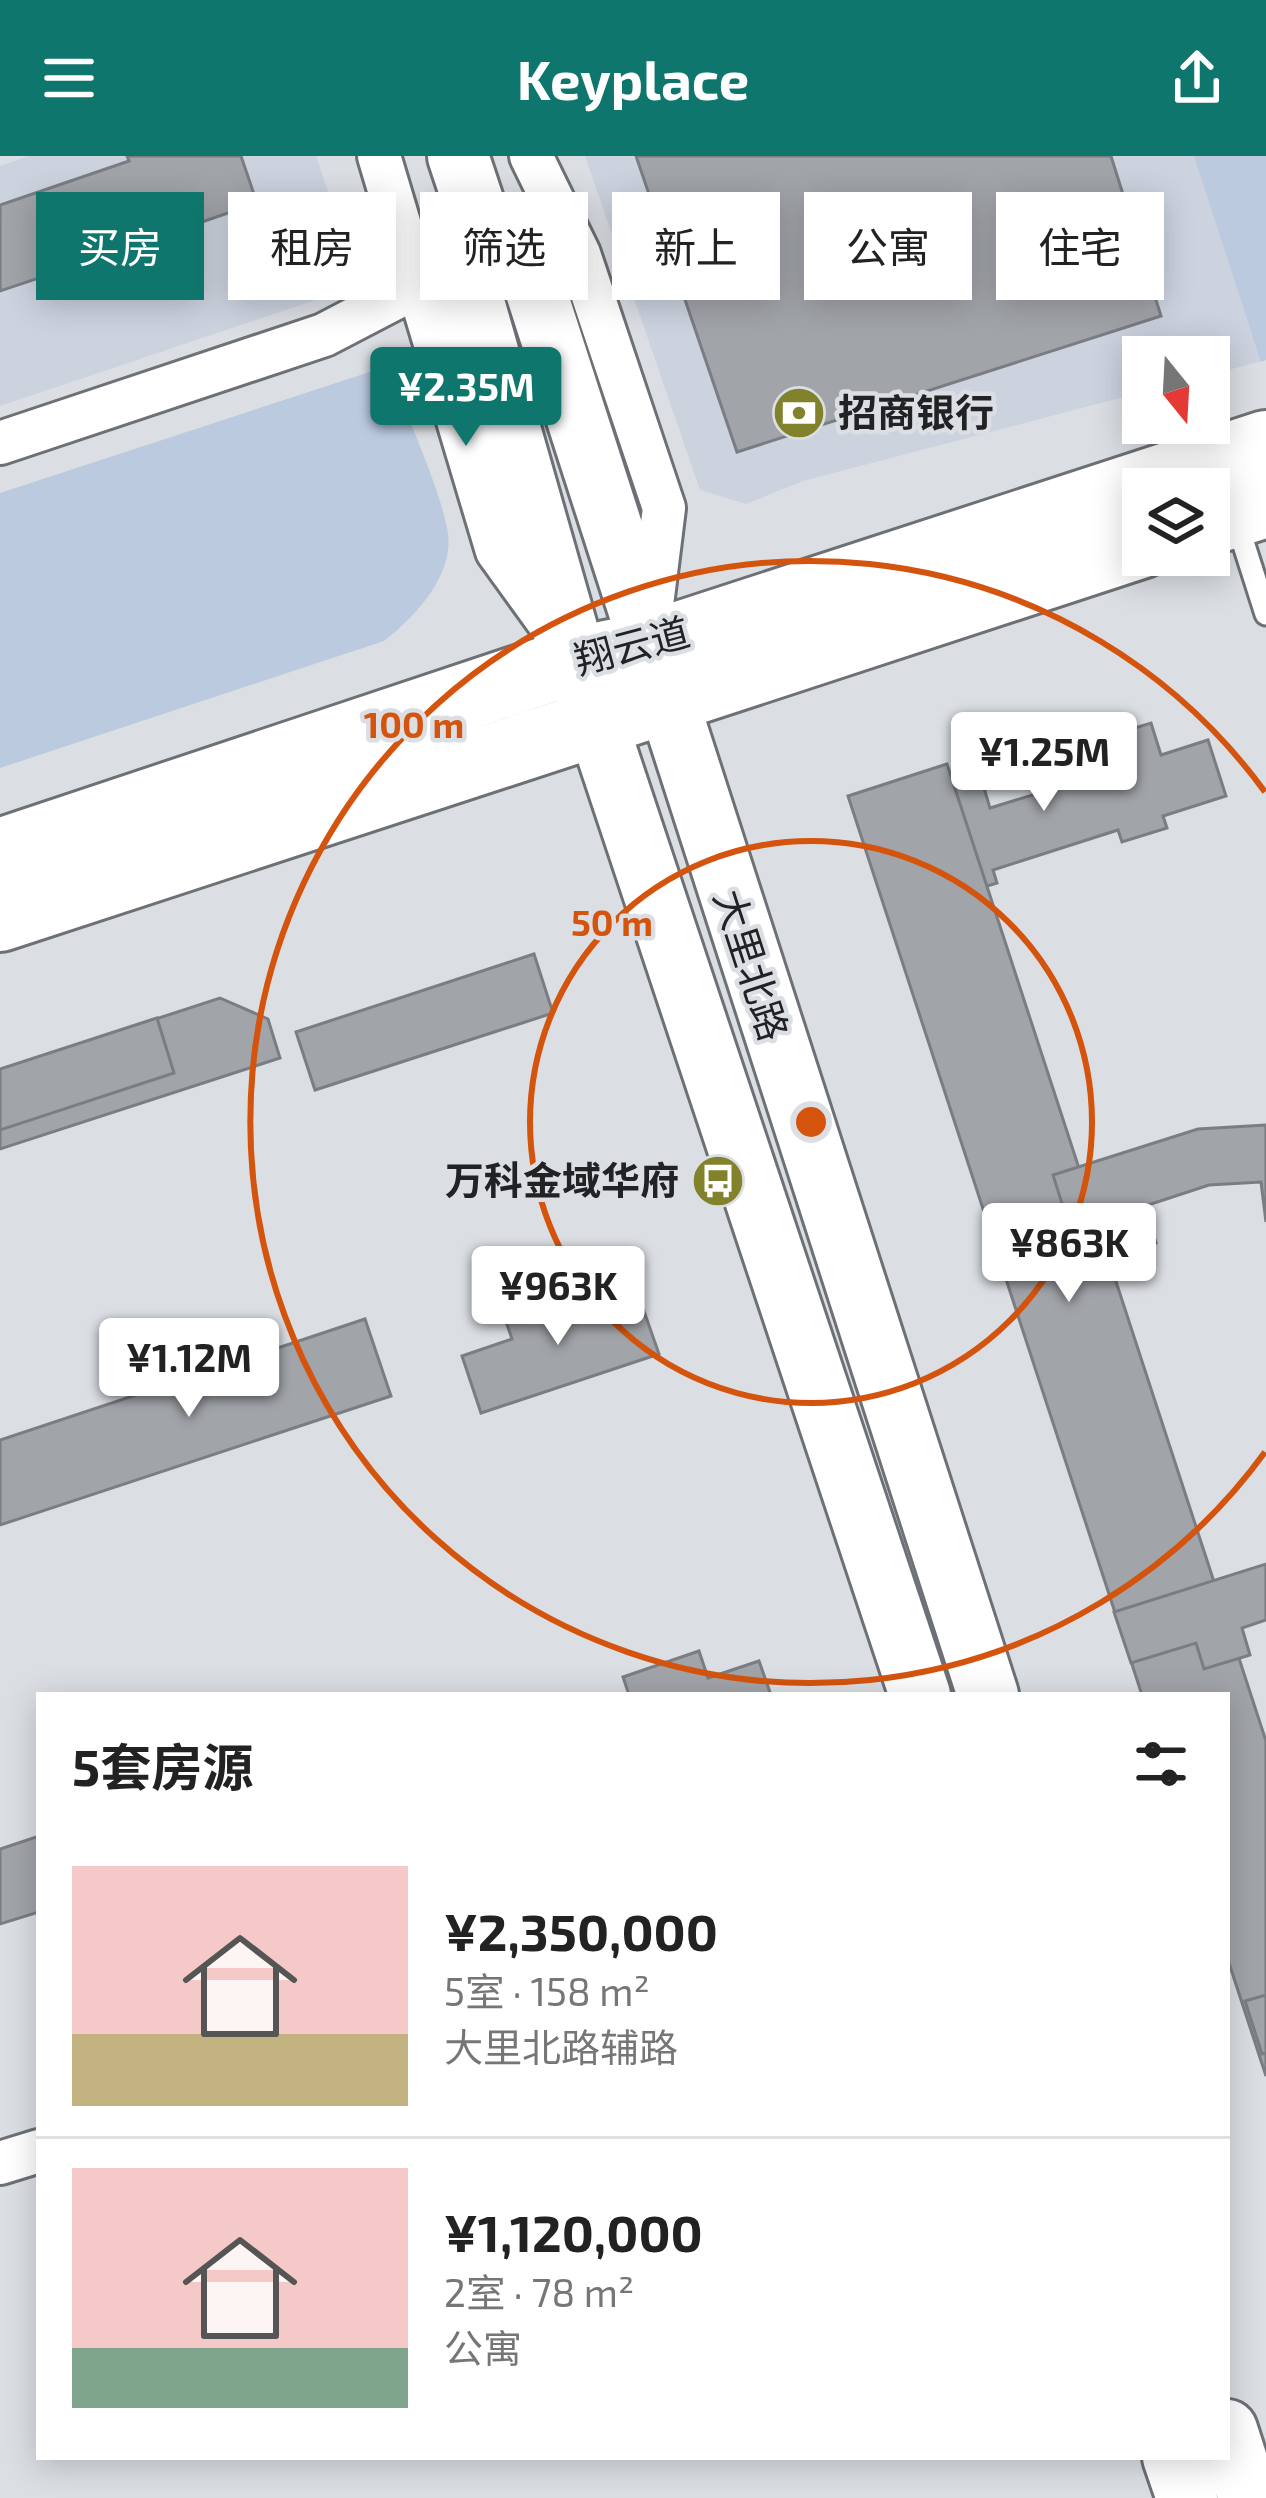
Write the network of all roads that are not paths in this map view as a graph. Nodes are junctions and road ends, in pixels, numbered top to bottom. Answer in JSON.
{"nodes":[{"id":1,"x":379,"y":156,"type":"edge"},
{"id":2,"x":458,"y":156,"type":"edge"},
{"id":3,"x":531,"y":156,"type":"edge"},
{"id":4,"x":470,"y":192,"type":"edge"},
{"id":5,"x":420,"y":285,"type":"joint"},
{"id":6,"x":424,"y":300,"type":"edge"},
{"id":7,"x":473,"y":300,"type":"edge"},
{"id":8,"x":538,"y":300,"type":"edge"},
{"id":9,"x":0,"y":443,"type":"edge"},
{"id":10,"x":1266,"y":444,"type":"edge"},
{"id":11,"x":1236,"y":513,"type":"edge"},
{"id":12,"x":1122,"y":550,"type":"edge"},
{"id":13,"x":1266,"y":614,"type":"edge"},
{"id":14,"x":576,"y":661,"type":"junction"},
{"id":15,"x":656,"y":675,"type":"junction"},
{"id":16,"x":597,"y":726,"type":"junction"},
{"id":17,"x":0,"y":852,"type":"edge"},
{"id":18,"x":0,"y":918,"type":"edge"},
{"id":19,"x":919,"y":1692,"type":"edge"},
{"id":20,"x":987,"y":1692,"type":"edge"},
{"id":21,"x":36,"y":2152,"type":"edge"},
{"id":22,"x":0,"y":2163,"type":"edge"},
{"id":23,"x":1230,"y":2439,"type":"edge"},
{"id":24,"x":1174,"y":2460,"type":"edge"},
{"id":25,"x":1187,"y":2498,"type":"edge"},
{"id":26,"x":1249,"y":2498,"type":"edge"}],
"edges":[{"from":1,"to":5,"type":"street"},
{"from":2,"to":4,"type":"main road"},
{"from":3,"to":15,"type":"street"},
{"from":5,"to":9,"type":"street"},
{"from":6,"to":14,"type":"street"},
{"from":7,"to":14,"type":"main road","name":"大里北路"},
{"from":8,"to":15,"type":"main road","name":"大里北路"},
{"from":10,"to":15,"type":"main road","name":"翔云道"},
{"from":11,"to":13,"type":"lane"},
{"from":12,"to":15,"type":"main road","name":"翔云道"},
{"from":14,"to":15,"type":"main road","name":"翔云道"},
{"from":14,"to":16,"type":"main road","name":"大里北路"},
{"from":14,"to":17,"type":"main road","name":"翔云道"},
{"from":15,"to":16,"type":"main road","name":"翔云道"},
{"from":15,"to":20,"type":"main road","name":"大里北路"},
{"from":16,"to":18,"type":"main road","name":"翔云道"},
{"from":16,"to":19,"type":"main road","name":"大里北路"},
{"from":21,"to":22,"type":"street"},
{"from":23,"to":26,"type":"main road"},
{"from":24,"to":25,"type":"main road"}]}
